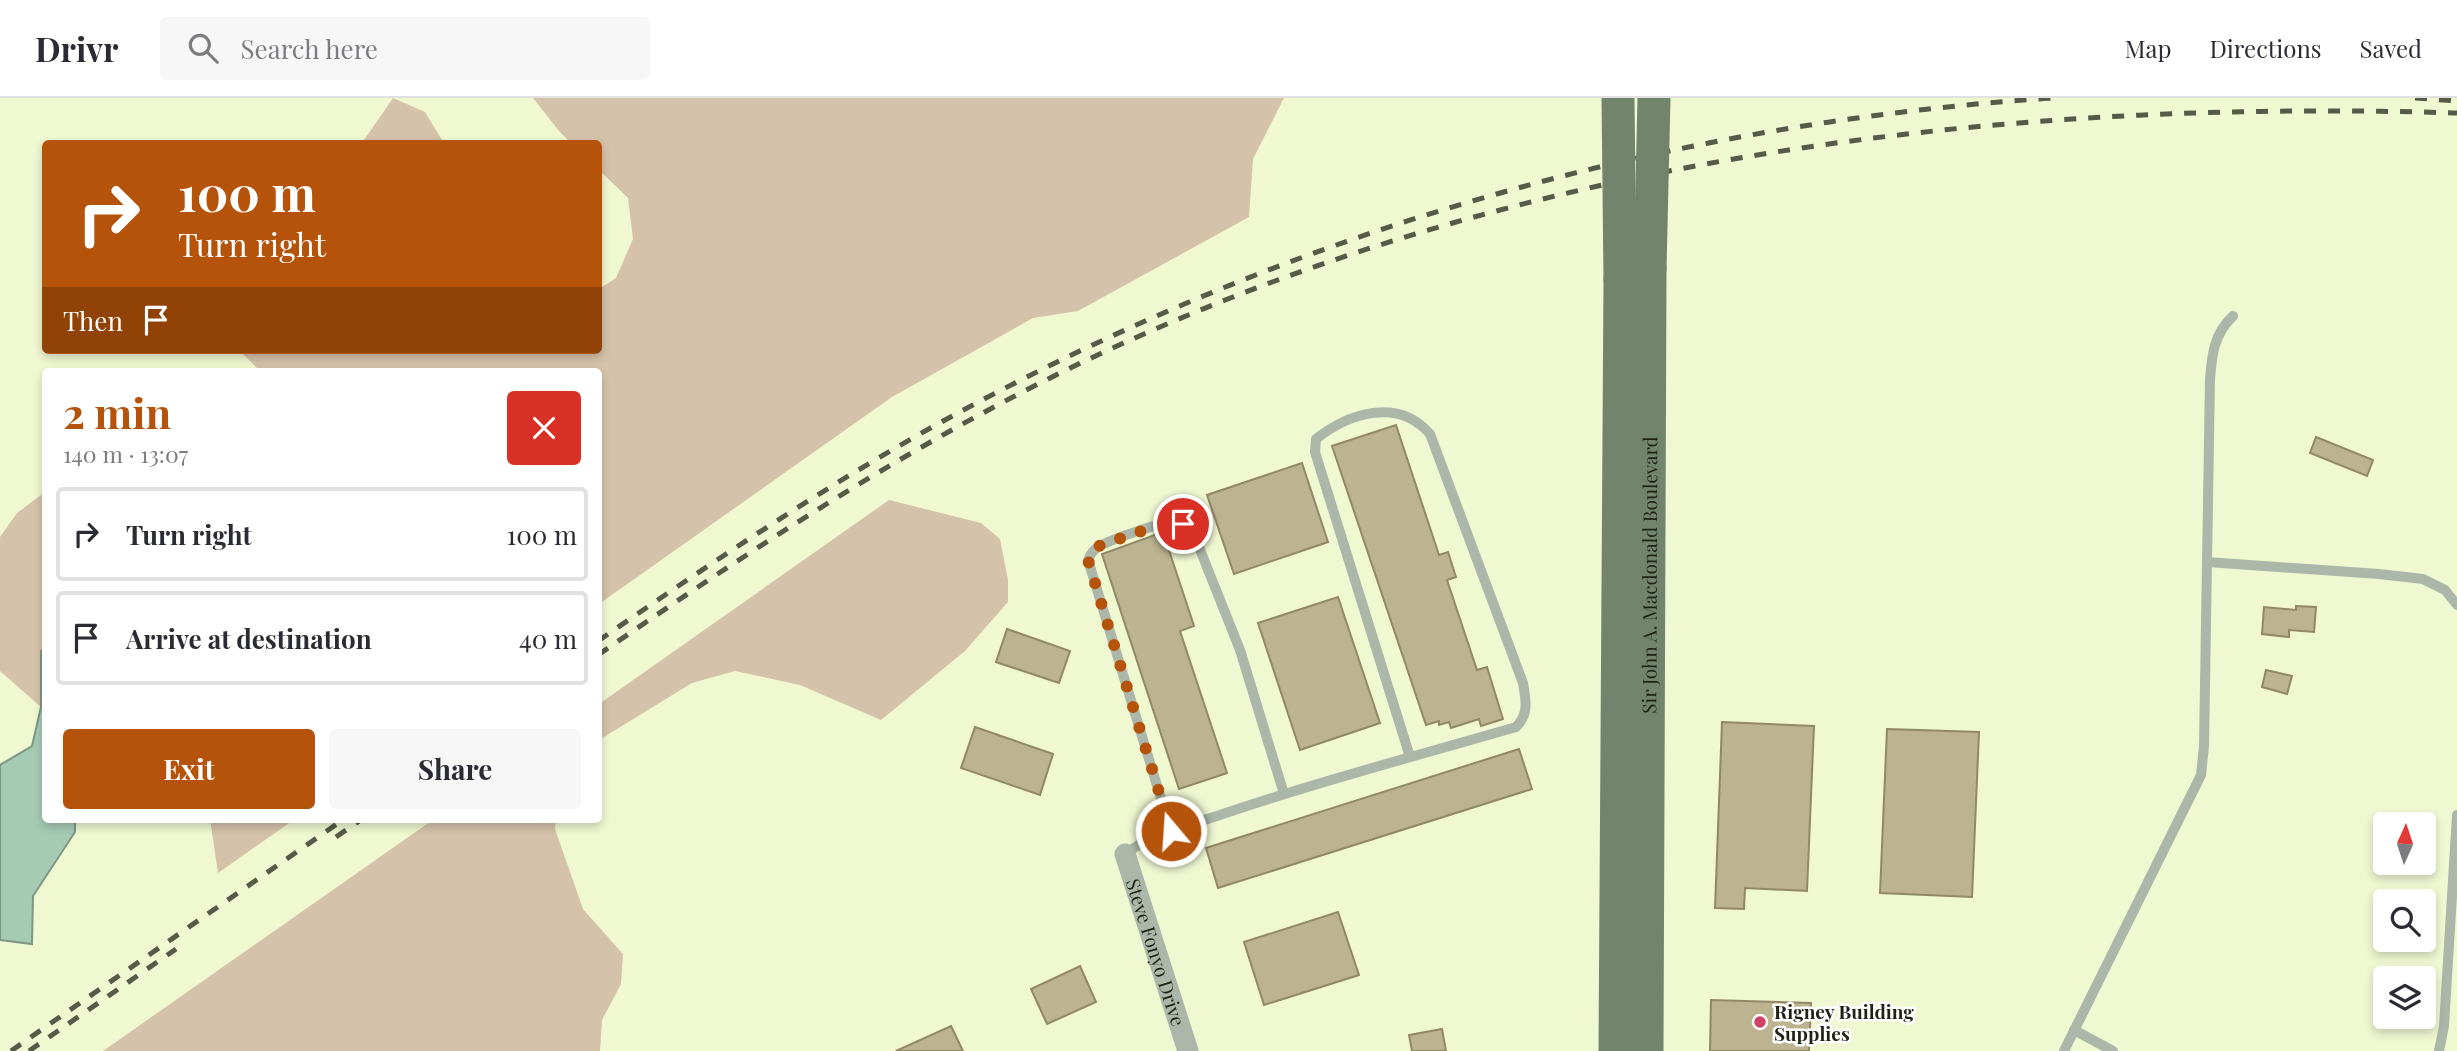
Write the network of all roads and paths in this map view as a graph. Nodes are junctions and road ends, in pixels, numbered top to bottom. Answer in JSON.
{"nodes":[{"id":1,"x":1618,"y":98,"type":"edge"},
{"id":2,"x":1654,"y":98,"type":"edge"},
{"id":3,"x":1635,"y":274,"type":"junction"},
{"id":4,"x":2234,"y":316,"type":"dead end"},
{"id":5,"x":2207,"y":562,"type":"junction"},
{"id":6,"x":2457,"y":605,"type":"edge"},
{"id":7,"x":1410,"y":757,"type":"junction"},
{"id":8,"x":1284,"y":794,"type":"junction"},
{"id":9,"x":2457,"y":815,"type":"edge"},
{"id":10,"x":1171,"y":831,"type":"junction"},
{"id":11,"x":1125,"y":854,"type":"joint"},
{"id":12,"x":2074,"y":1030,"type":"junction"},
{"id":13,"x":1188,"y":1051,"type":"edge"},
{"id":14,"x":1615,"y":1051,"type":"edge"},
{"id":15,"x":1647,"y":1051,"type":"edge"},
{"id":16,"x":2064,"y":1051,"type":"edge"},
{"id":17,"x":2113,"y":1051,"type":"edge"},
{"id":18,"x":2440,"y":1051,"type":"edge"}],
"edges":[{"from":1,"to":3,"type":"main road","name":"Sir John A. Macdonald Boulevard","bridge":true},
{"from":2,"to":3,"type":"main road","name":"Sir John A. Macdonald Boulevard","bridge":true},
{"from":3,"to":14,"type":"main road","name":"Sir John A. Macdonald Boulevard"},
{"from":3,"to":15,"type":"main road","name":"Sir John A. Macdonald Boulevard"},
{"from":4,"to":5,"type":"lane"},
{"from":5,"to":6,"type":"lane"},
{"from":5,"to":12,"type":"lane"},
{"from":7,"to":7,"type":"lane"},
{"from":7,"to":8,"type":"lane"},
{"from":8,"to":10,"type":"lane"},
{"from":8,"to":10,"type":"lane"},
{"from":9,"to":18,"type":"lane"},
{"from":10,"to":11,"type":"lane"},
{"from":11,"to":13,"type":"street","name":"Steve Fonyo Drive"},
{"from":12,"to":16,"type":"lane"},
{"from":12,"to":17,"type":"lane"}]}
